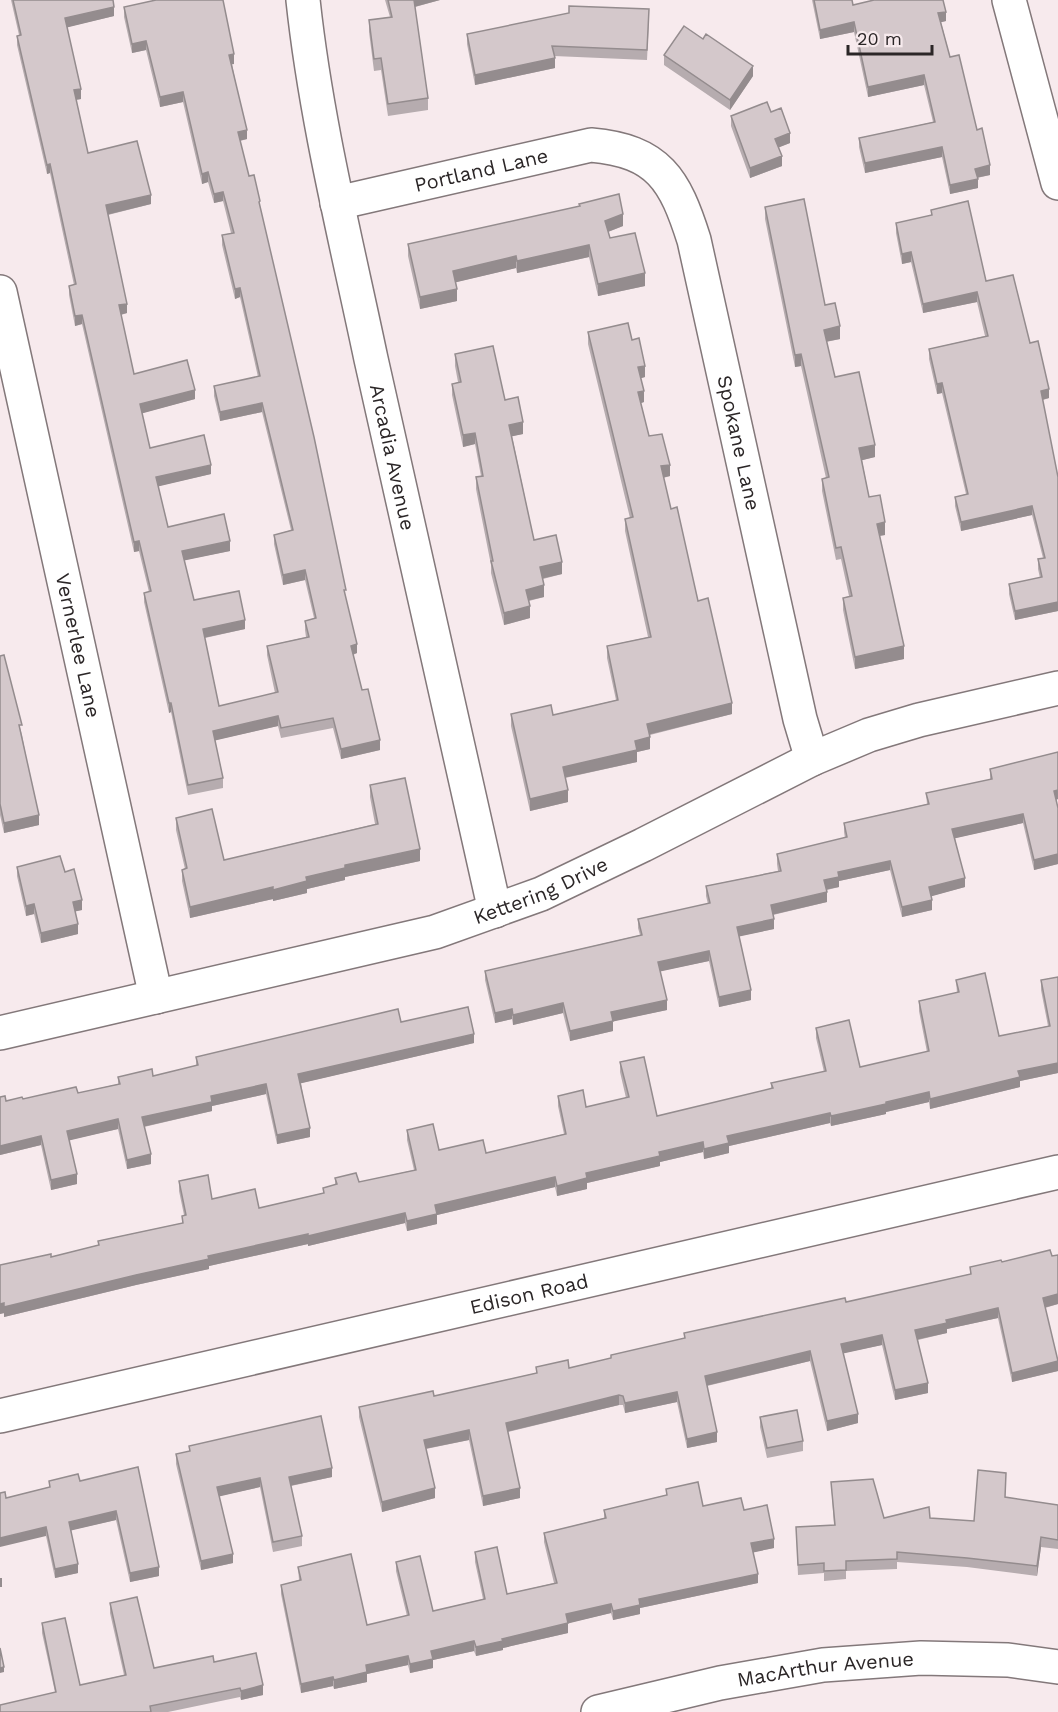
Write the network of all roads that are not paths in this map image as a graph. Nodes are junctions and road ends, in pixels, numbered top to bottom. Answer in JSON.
{"nodes":[{"id":1,"x":303,"y":0,"type":"edge"},
{"id":2,"x":1009,"y":0,"type":"edge"},
{"id":3,"x":626,"y":150,"type":"joint"},
{"id":4,"x":1058,"y":183,"type":"edge"},
{"id":5,"x":337,"y":203,"type":"junction"},
{"id":6,"x":0,"y":292,"type":"edge"},
{"id":7,"x":1058,"y":688,"type":"edge"},
{"id":8,"x":812,"y":759,"type":"junction"},
{"id":9,"x":495,"y":911,"type":"junction"},
{"id":10,"x":156,"y":997,"type":"junction"},
{"id":11,"x":0,"y":1033,"type":"edge"},
{"id":12,"x":1058,"y":1173,"type":"edge"},
{"id":13,"x":0,"y":1416,"type":"edge"},
{"id":14,"x":1058,"y":1667,"type":"edge"},
{"id":15,"x":598,"y":1712,"type":"edge"}],
"edges":[{"from":1,"to":5,"type":"street","name":"Arcadia Avenue"},
{"from":2,"to":4,"type":"street"},
{"from":3,"to":5,"type":"street","name":"Portland Lane"},
{"from":3,"to":8,"type":"street","name":"Spokane Lane"},
{"from":5,"to":9,"type":"street","name":"Arcadia Avenue"},
{"from":6,"to":10,"type":"street","name":"Vernerlee Lane"},
{"from":7,"to":8,"type":"street","name":"Kettering Drive"},
{"from":8,"to":9,"type":"street","name":"Kettering Drive"},
{"from":9,"to":10,"type":"street","name":"Kettering Drive"},
{"from":10,"to":11,"type":"street","name":"Kettering Drive"},
{"from":12,"to":13,"type":"street","name":"Edison Road"},
{"from":14,"to":15,"type":"street","name":"MacArthur Avenue"}]}
